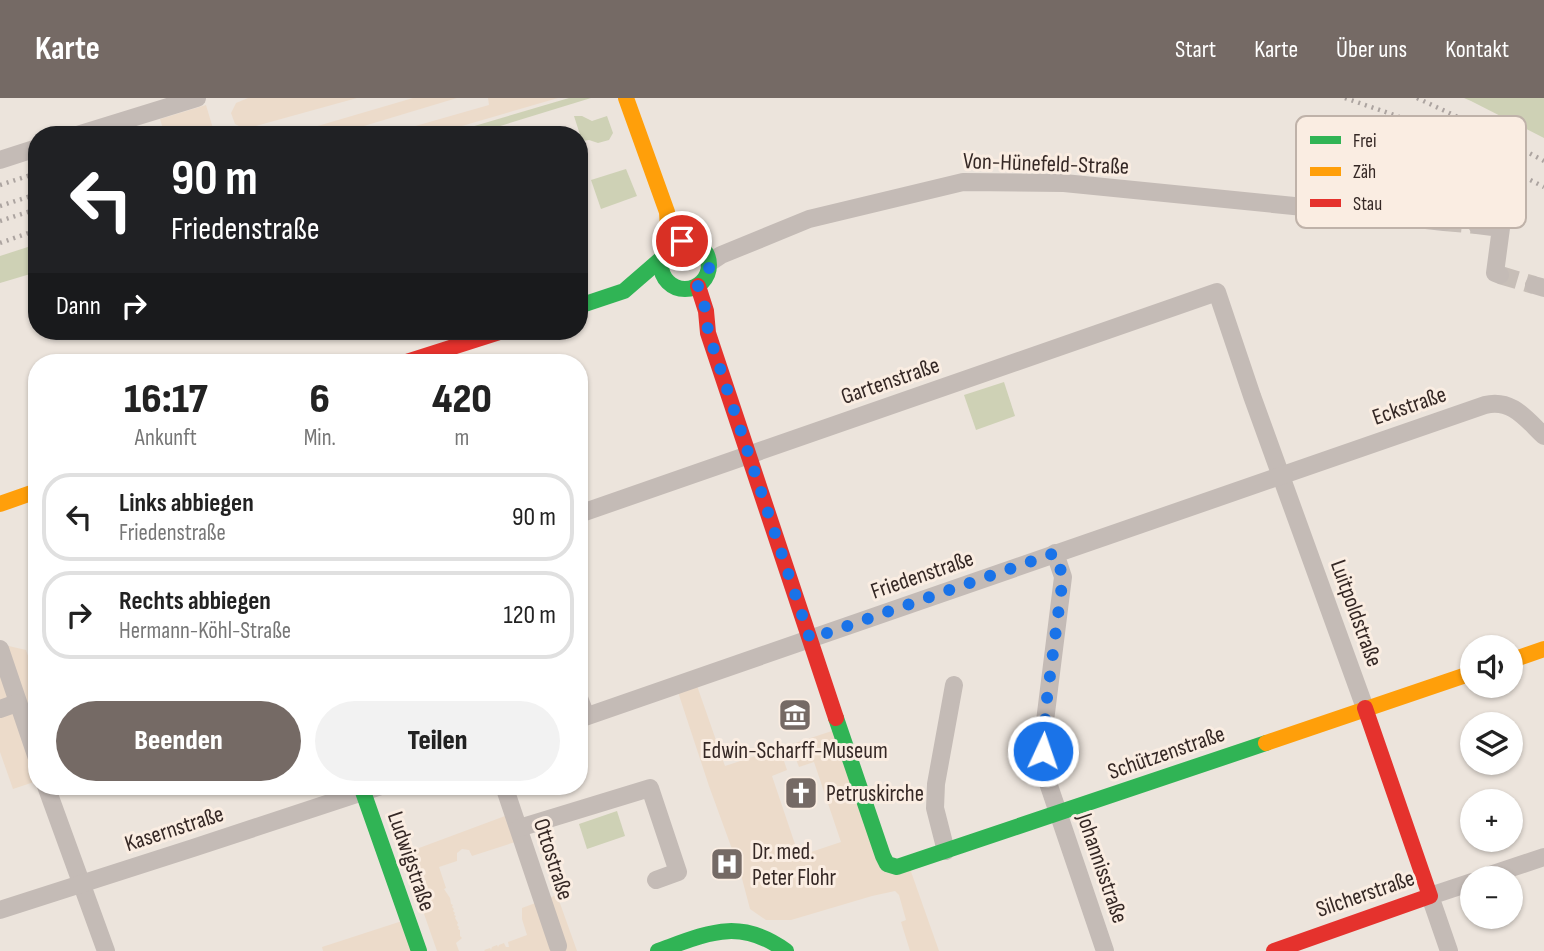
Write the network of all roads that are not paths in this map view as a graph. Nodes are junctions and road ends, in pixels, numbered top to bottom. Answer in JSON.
{"nodes":[{"id":1,"x":197,"y":98,"type":"edge"},
{"id":2,"x":626,"y":98,"type":"edge"},
{"id":3,"x":106,"y":126,"type":"edge"},
{"id":4,"x":28,"y":151,"type":"edge"},
{"id":5,"x":0,"y":160,"type":"edge"},
{"id":6,"x":1296,"y":206,"type":"edge"},
{"id":7,"x":1501,"y":228,"type":"edge"},
{"id":8,"x":678,"y":243,"type":"junction"},
{"id":9,"x":708,"y":259,"type":"junction"},
{"id":10,"x":661,"y":260,"type":"junction"},
{"id":11,"x":1500,"y":275,"type":"dead end"},
{"id":12,"x":687,"y":288,"type":"junction"},
{"id":13,"x":624,"y":291,"type":"junction"},
{"id":14,"x":1217,"y":292,"type":"joint"},
{"id":15,"x":588,"y":303,"type":"edge"},
{"id":16,"x":476,"y":340,"type":"edge"},
{"id":17,"x":461,"y":345,"type":"junction"},
{"id":18,"x":432,"y":354,"type":"edge"},
{"id":19,"x":464,"y":354,"type":"edge"},
{"id":20,"x":1544,"y":436,"type":"edge"},
{"id":21,"x":749,"y":455,"type":"junction"},
{"id":22,"x":1281,"y":475,"type":"junction"},
{"id":23,"x":28,"y":494,"type":"edge"},
{"id":24,"x":0,"y":504,"type":"edge"},
{"id":25,"x":588,"y":511,"type":"edge"},
{"id":26,"x":1055,"y":553,"type":"junction"},
{"id":27,"x":810,"y":639,"type":"junction"},
{"id":28,"x":0,"y":649,"type":"edge"},
{"id":29,"x":1544,"y":649,"type":"edge"},
{"id":30,"x":1523,"y":656,"type":"edge"},
{"id":31,"x":1460,"y":677,"type":"edge"},
{"id":32,"x":954,"y":685,"type":"dead end"},
{"id":33,"x":18,"y":703,"type":"junction"},
{"id":34,"x":1365,"y":708,"type":"junction"},
{"id":35,"x":0,"y":709,"type":"edge"},
{"id":36,"x":588,"y":715,"type":"edge"},
{"id":37,"x":28,"y":732,"type":"edge"},
{"id":38,"x":49,"y":795,"type":"edge"},
{"id":39,"x":347,"y":795,"type":"edge"},
{"id":40,"x":370,"y":795,"type":"edge"},
{"id":41,"x":507,"y":795,"type":"edge"},
{"id":42,"x":1058,"y":813,"type":"junction"},
{"id":43,"x":519,"y":828,"type":"junction"},
{"id":44,"x":946,"y":851,"type":"junction"},
{"id":45,"x":1544,"y":857,"type":"edge"},
{"id":46,"x":1517,"y":866,"type":"edge"},
{"id":47,"x":656,"y":880,"type":"dead end"},
{"id":48,"x":82,"y":884,"type":"junction"},
{"id":49,"x":1460,"y":886,"type":"edge"},
{"id":50,"x":1430,"y":896,"type":"junction"},
{"id":51,"x":0,"y":910,"type":"edge"},
{"id":52,"x":780,"y":946,"type":"edge"},
{"id":53,"x":558,"y":947,"type":"dead end"},
{"id":54,"x":678,"y":948,"type":"edge"},
{"id":55,"x":106,"y":951,"type":"edge"},
{"id":56,"x":419,"y":951,"type":"edge"},
{"id":57,"x":657,"y":951,"type":"edge"},
{"id":58,"x":1105,"y":951,"type":"edge"},
{"id":59,"x":1275,"y":951,"type":"edge"},
{"id":60,"x":1449,"y":951,"type":"edge"}],
"edges":[{"from":1,"to":3,"type":"street"},
{"from":2,"to":8,"type":"street"},
{"from":4,"to":5,"type":"street"},
{"from":6,"to":9,"type":"street","name":"Von-Hünefeld-Straße"},
{"from":7,"to":11,"type":"street"},
{"from":8,"to":9,"type":"street"},
{"from":8,"to":10,"type":"street"},
{"from":9,"to":12,"type":"street"},
{"from":10,"to":12,"type":"street"},
{"from":10,"to":13,"type":"street"},
{"from":12,"to":13,"type":"street"},
{"from":12,"to":21,"type":"street"},
{"from":13,"to":15,"type":"street"},
{"from":14,"to":21,"type":"street","name":"Gartenstraße"},
{"from":14,"to":22,"type":"street","name":"Luitpoldstraße"},
{"from":16,"to":17,"type":"street"},
{"from":17,"to":18,"type":"street"},
{"from":17,"to":19,"type":"street"},
{"from":20,"to":22,"type":"street","name":"Eckstraße"},
{"from":21,"to":25,"type":"street","name":"Gartenstraße"},
{"from":21,"to":27,"type":"street"},
{"from":22,"to":26,"type":"street","name":"Friedenstraße"},
{"from":22,"to":34,"type":"street","name":"Luitpoldstraße"},
{"from":23,"to":24,"type":"street"},
{"from":26,"to":27,"type":"street","name":"Friedenstraße"},
{"from":26,"to":42,"type":"street","name":"Johannisstraße"},
{"from":27,"to":36,"type":"street","name":"Friedenstraße"},
{"from":27,"to":44,"type":"street","name":"Schützenstraße"},
{"from":28,"to":33,"type":"street"},
{"from":29,"to":30,"type":"street"},
{"from":31,"to":34,"type":"street","name":"Schützenstraße"},
{"from":32,"to":44,"type":"street"},
{"from":33,"to":35,"type":"street"},
{"from":33,"to":37,"type":"street"},
{"from":34,"to":42,"type":"street","name":"Schützenstraße"},
{"from":34,"to":50,"type":"street","name":"Luitpoldstraße"},
{"from":38,"to":48,"type":"street"},
{"from":39,"to":48,"type":"street","name":"Kasernstraße"},
{"from":40,"to":56,"type":"street","name":"Ludwigstraße"},
{"from":41,"to":43,"type":"street","name":"Ottostraße"},
{"from":42,"to":44,"type":"street","name":"Schützenstraße"},
{"from":42,"to":58,"type":"street","name":"Johannisstraße"},
{"from":43,"to":47,"type":"street"},
{"from":43,"to":53,"type":"street","name":"Ottostraße"},
{"from":45,"to":46,"type":"street"},
{"from":48,"to":51,"type":"street","name":"Kasernstraße"},
{"from":48,"to":55,"type":"street"},
{"from":49,"to":50,"type":"street","name":"Silcherstraße"},
{"from":50,"to":59,"type":"street","name":"Silcherstraße"},
{"from":50,"to":60,"type":"street","name":"Luitpoldstraße"},
{"from":52,"to":54,"type":"street"},
{"from":54,"to":57,"type":"street"}]}
